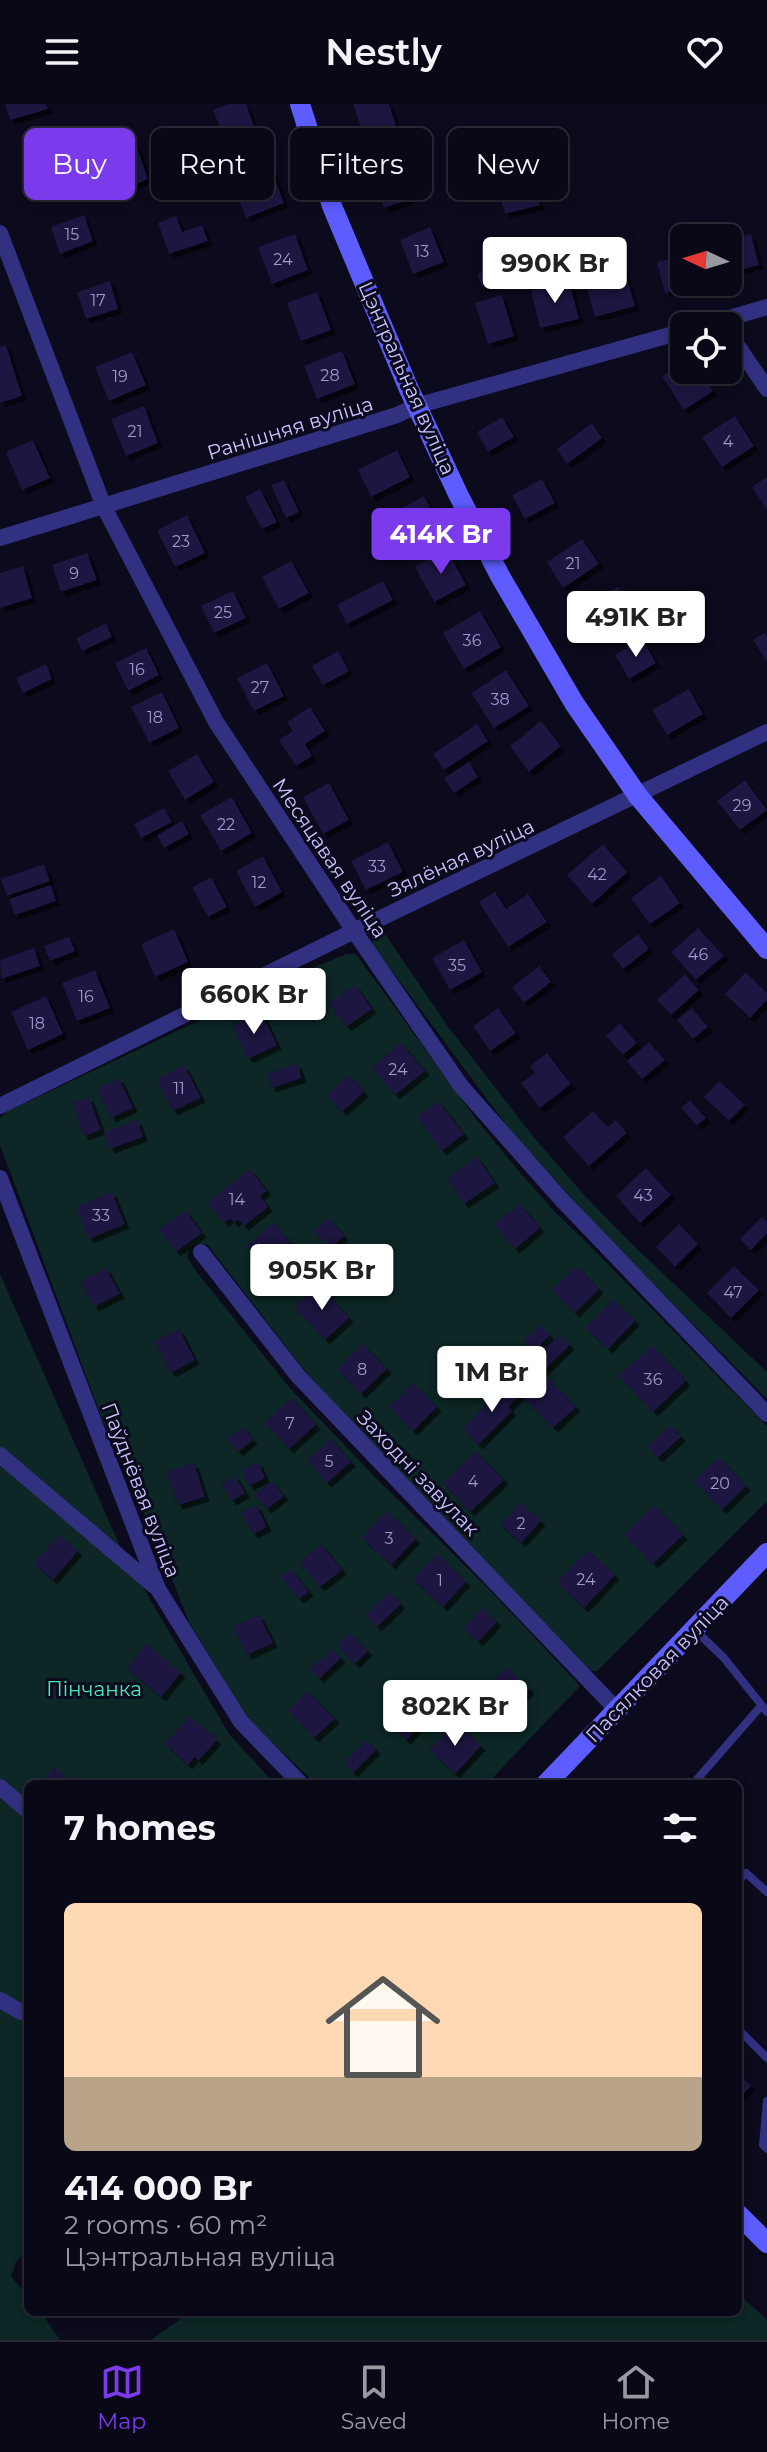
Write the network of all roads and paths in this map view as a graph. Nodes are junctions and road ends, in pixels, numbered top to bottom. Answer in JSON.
{"nodes":[{"id":1,"x":300,"y":104,"type":"edge"},
{"id":2,"x":0,"y":233,"type":"edge"},
{"id":3,"x":767,"y":307,"type":"edge"},
{"id":4,"x":742,"y":318,"type":"edge"},
{"id":5,"x":670,"y":335,"type":"edge"},
{"id":6,"x":742,"y":352,"type":"edge"},
{"id":7,"x":767,"y":389,"type":"edge"},
{"id":8,"x":416,"y":406,"type":"junction"},
{"id":9,"x":104,"y":507,"type":"junction"},
{"id":10,"x":0,"y":538,"type":"edge"},
{"id":11,"x":767,"y":732,"type":"edge"},
{"id":12,"x":638,"y":796,"type":"junction"},
{"id":13,"x":354,"y":931,"type":"junction"},
{"id":14,"x":767,"y":949,"type":"edge"},
{"id":15,"x":0,"y":1106,"type":"edge"},
{"id":16,"x":0,"y":1178,"type":"edge"},
{"id":17,"x":201,"y":1252,"type":"dead end"},
{"id":18,"x":767,"y":1414,"type":"edge"},
{"id":19,"x":0,"y":1455,"type":"edge"},
{"id":20,"x":767,"y":1553,"type":"edge"},
{"id":21,"x":158,"y":1589,"type":"junction"},
{"id":22,"x":695,"y":1630,"type":"junction"},
{"id":23,"x":764,"y":1709,"type":"edge"},
{"id":24,"x":618,"y":1711,"type":"junction"},
{"id":25,"x":297,"y":1780,"type":"edge"},
{"id":26,"x":550,"y":1780,"type":"edge"},
{"id":27,"x":697,"y":1780,"type":"edge"},
{"id":28,"x":0,"y":1787,"type":"edge"},
{"id":29,"x":24,"y":1808,"type":"edge"},
{"id":30,"x":742,"y":1877,"type":"edge"},
{"id":31,"x":767,"y":1892,"type":"edge"},
{"id":32,"x":0,"y":2000,"type":"edge"},
{"id":33,"x":24,"y":2012,"type":"edge"},
{"id":34,"x":742,"y":2033,"type":"edge"},
{"id":35,"x":767,"y":2058,"type":"edge"},
{"id":36,"x":767,"y":2101,"type":"edge"},
{"id":37,"x":767,"y":2149,"type":"edge"},
{"id":38,"x":742,"y":2218,"type":"edge"},
{"id":39,"x":767,"y":2243,"type":"edge"}],
"edges":[{"from":1,"to":8,"type":"street","name":"Цэнтральная вуліца"},
{"from":2,"to":9,"type":"street","name":"Месяцавая вуліца"},
{"from":3,"to":4,"type":"street"},
{"from":5,"to":8,"type":"street","name":"Ранішняя вуліца"},
{"from":6,"to":7,"type":"street"},
{"from":8,"to":9,"type":"street","name":"Ранішняя вуліца"},
{"from":8,"to":12,"type":"street","name":"Цэнтральная вуліца"},
{"from":9,"to":10,"type":"street","name":"Ранішняя вуліца"},
{"from":9,"to":13,"type":"street","name":"Месяцавая вуліца"},
{"from":11,"to":12,"type":"street","name":"Зялёная вуліца"},
{"from":12,"to":13,"type":"street","name":"Зялёная вуліца"},
{"from":12,"to":14,"type":"street","name":"Цэнтральная вуліца"},
{"from":13,"to":15,"type":"street","name":"Зялёная вуліца"},
{"from":13,"to":18,"type":"street","name":"Месяцавая вуліца"},
{"from":16,"to":21,"type":"street","name":"Паўднёвая вуліца"},
{"from":17,"to":24,"type":"street","name":"Заходні завулак"},
{"from":19,"to":21,"type":"street"},
{"from":20,"to":22,"type":"street","name":"Пасялковая вуліца"},
{"from":21,"to":25,"type":"street","name":"Паўднёвая вуліца"},
{"from":22,"to":23,"type":"lane"},
{"from":22,"to":24,"type":"street","name":"Пасялковая вуліца"},
{"from":23,"to":27,"type":"lane"},
{"from":24,"to":26,"type":"street","name":"Пасялковая вуліца"},
{"from":28,"to":29,"type":"street"},
{"from":30,"to":31,"type":"lane"},
{"from":32,"to":33,"type":"street"},
{"from":34,"to":35,"type":"lane"},
{"from":36,"to":37,"type":"lane"},
{"from":38,"to":39,"type":"street"}]}
